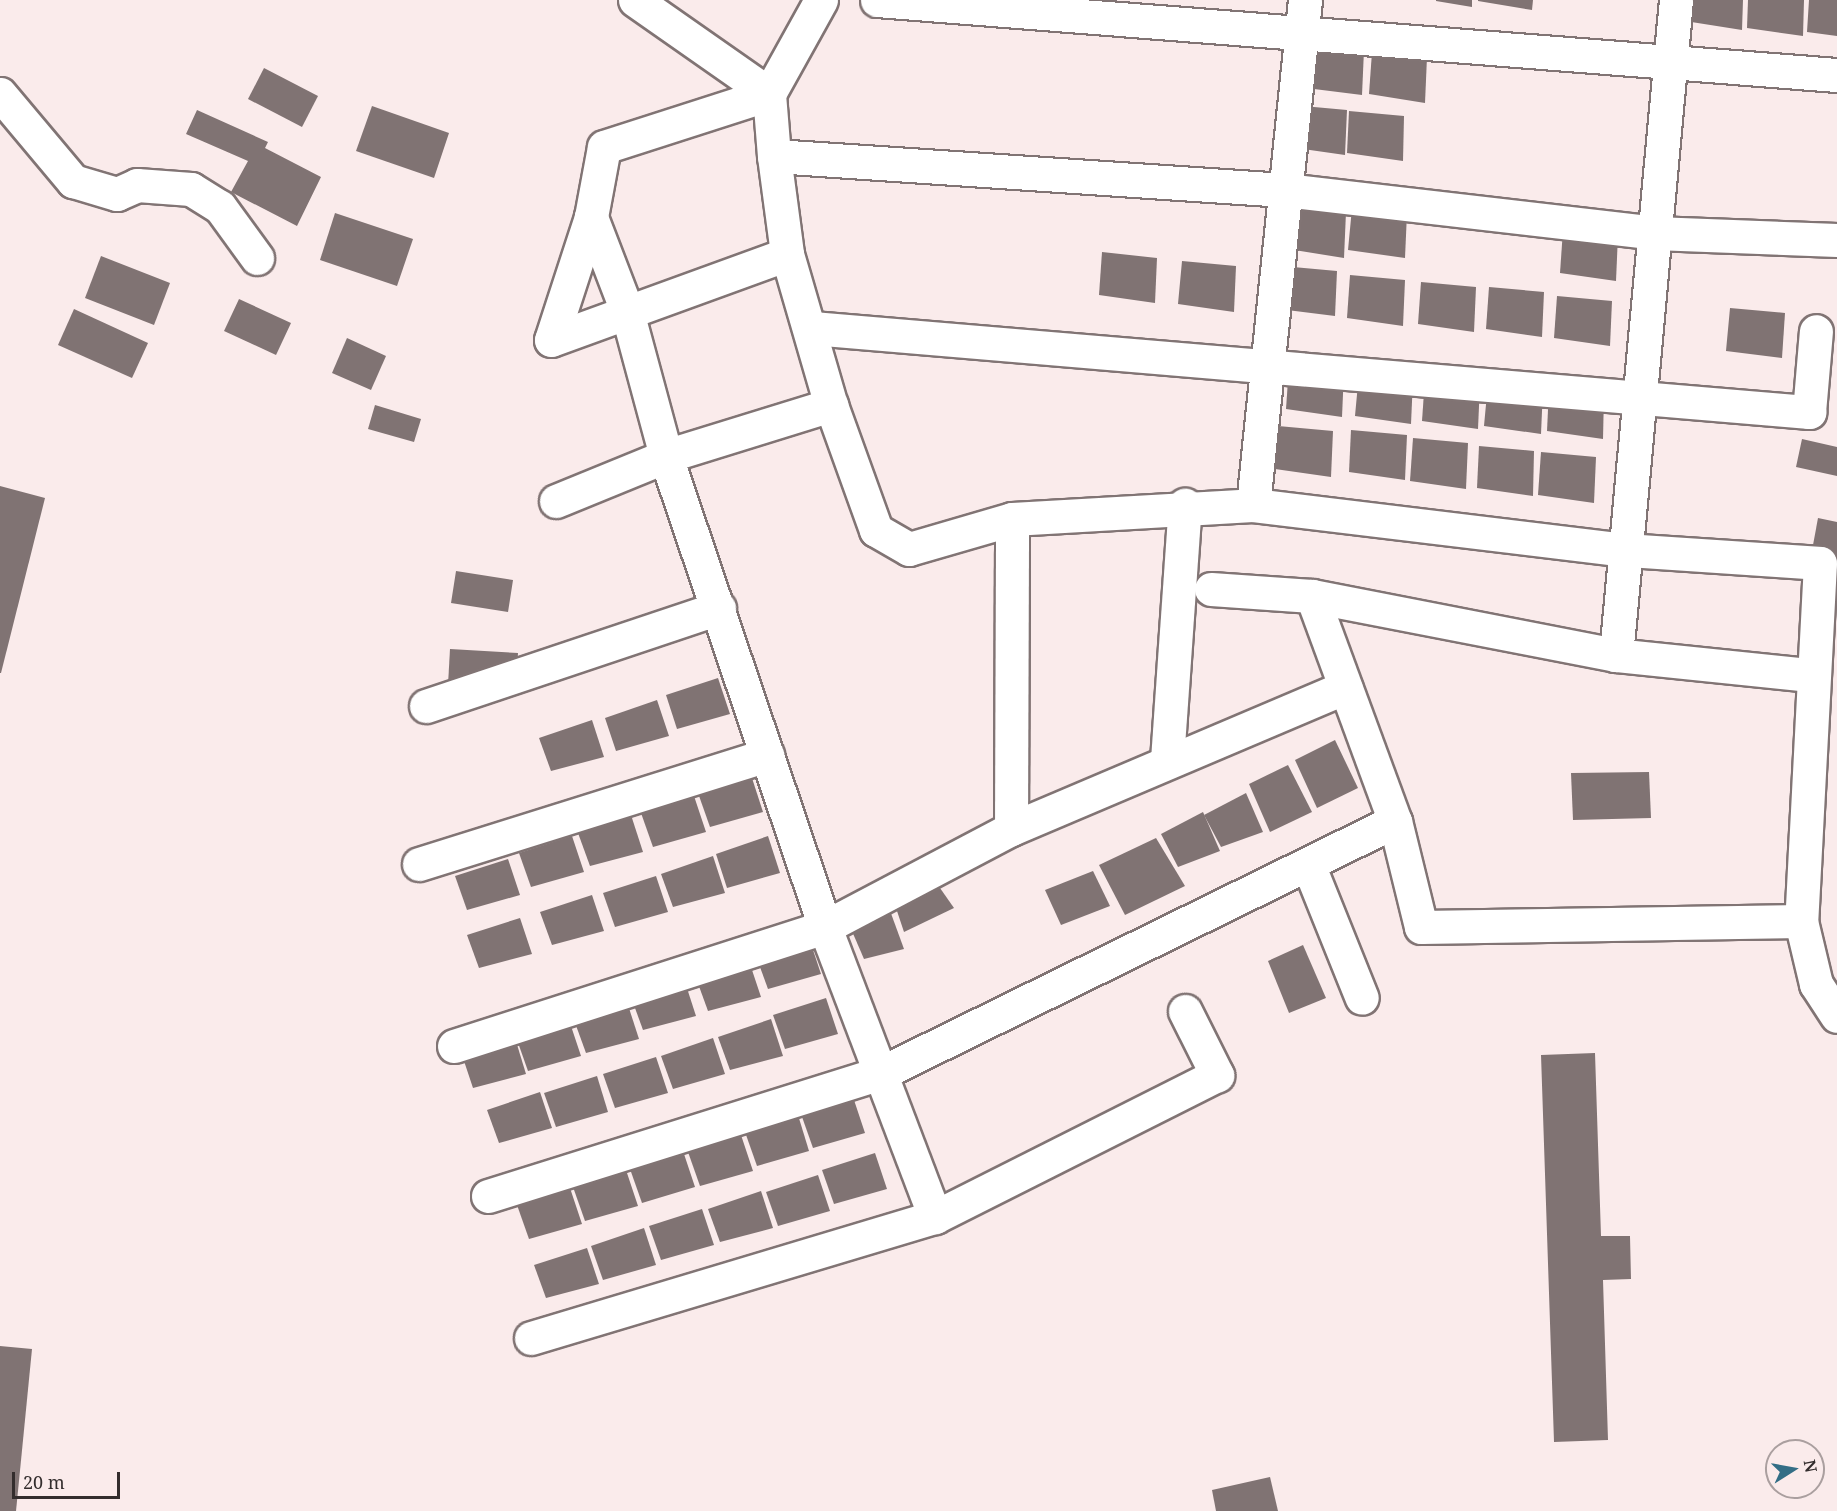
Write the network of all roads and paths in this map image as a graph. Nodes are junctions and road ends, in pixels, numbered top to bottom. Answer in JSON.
{"nodes":[{"id":1,"x":636,"y":0,"type":"edge"},
{"id":2,"x":821,"y":0,"type":"edge"},
{"id":3,"x":877,"y":0,"type":"edge"},
{"id":4,"x":1305,"y":0,"type":"edge"},
{"id":5,"x":1676,"y":0,"type":"edge"},
{"id":6,"x":1301,"y":33,"type":"junction"},
{"id":7,"x":1670,"y":59,"type":"junction"},
{"id":8,"x":1837,"y":75,"type":"edge"},
{"id":9,"x":0,"y":94,"type":"edge"},
{"id":10,"x":770,"y":94,"type":"junction"},
{"id":11,"x":774,"y":156,"type":"junction"},
{"id":12,"x":1285,"y":190,"type":"junction"},
{"id":13,"x":591,"y":217,"type":"junction"},
{"id":14,"x":1654,"y":233,"type":"junction"},
{"id":15,"x":1837,"y":240,"type":"edge"},
{"id":16,"x":787,"y":254,"type":"junction"},
{"id":17,"x":257,"y":258,"type":"dead end"},
{"id":18,"x":627,"y":311,"type":"junction"},
{"id":19,"x":812,"y":328,"type":"junction"},
{"id":20,"x":1816,"y":331,"type":"dead end"},
{"id":21,"x":1267,"y":369,"type":"junction"},
{"id":22,"x":1640,"y":398,"type":"junction"},
{"id":23,"x":831,"y":405,"type":"junction"},
{"id":24,"x":666,"y":456,"type":"junction"},
{"id":25,"x":556,"y":501,"type":"dead end"},
{"id":26,"x":1185,"y":505,"type":"junction"},
{"id":27,"x":1253,"y":505,"type":"junction"},
{"id":28,"x":1012,"y":519,"type":"junction"},
{"id":29,"x":1626,"y":550,"type":"junction"},
{"id":30,"x":1211,"y":589,"type":"dead end"},
{"id":31,"x":1312,"y":596,"type":"junction"},
{"id":32,"x":719,"y":608,"type":"junction"},
{"id":33,"x":1616,"y":655,"type":"junction"},
{"id":34,"x":1811,"y":675,"type":"junction"},
{"id":35,"x":1346,"y":687,"type":"junction"},
{"id":36,"x":426,"y":706,"type":"dead end"},
{"id":37,"x":767,"y":755,"type":"junction"},
{"id":38,"x":1167,"y":759,"type":"junction"},
{"id":39,"x":1395,"y":821,"type":"junction"},
{"id":40,"x":1011,"y":829,"type":"junction"},
{"id":41,"x":419,"y":864,"type":"dead end"},
{"id":42,"x":1308,"y":864,"type":"junction"},
{"id":43,"x":1801,"y":921,"type":"junction"},
{"id":44,"x":825,"y":927,"type":"junction"},
{"id":45,"x":1362,"y":998,"type":"dead end"},
{"id":46,"x":1185,"y":1011,"type":"dead end"},
{"id":47,"x":1837,"y":1016,"type":"edge"},
{"id":48,"x":454,"y":1046,"type":"dead end"},
{"id":49,"x":883,"y":1072,"type":"junction"},
{"id":50,"x":488,"y":1196,"type":"dead end"},
{"id":51,"x":935,"y":1217,"type":"junction"},
{"id":52,"x":531,"y":1338,"type":"dead end"}],
"edges":[{"from":1,"to":10,"type":"street"},
{"from":2,"to":10,"type":"street"},
{"from":3,"to":6,"type":"street"},
{"from":4,"to":6,"type":"street"},
{"from":5,"to":7,"type":"street"},
{"from":6,"to":7,"type":"street"},
{"from":6,"to":12,"type":"street"},
{"from":7,"to":8,"type":"street"},
{"from":7,"to":14,"type":"street"},
{"from":9,"to":17,"type":"street"},
{"from":10,"to":11,"type":"street"},
{"from":10,"to":13,"type":"street"},
{"from":11,"to":12,"type":"street"},
{"from":11,"to":16,"type":"street"},
{"from":12,"to":14,"type":"street"},
{"from":12,"to":21,"type":"street"},
{"from":13,"to":18,"type":"street"},
{"from":13,"to":18,"type":"street"},
{"from":14,"to":15,"type":"street"},
{"from":14,"to":22,"type":"street"},
{"from":16,"to":18,"type":"street"},
{"from":16,"to":19,"type":"street"},
{"from":18,"to":24,"type":"street"},
{"from":19,"to":21,"type":"street"},
{"from":19,"to":23,"type":"street"},
{"from":20,"to":22,"type":"street"},
{"from":21,"to":22,"type":"street"},
{"from":21,"to":27,"type":"street"},
{"from":22,"to":29,"type":"street"},
{"from":23,"to":24,"type":"street"},
{"from":23,"to":28,"type":"street"},
{"from":24,"to":25,"type":"street"},
{"from":24,"to":32,"type":"street"},
{"from":26,"to":27,"type":"street"},
{"from":26,"to":28,"type":"street"},
{"from":26,"to":38,"type":"street"},
{"from":27,"to":29,"type":"street"},
{"from":28,"to":40,"type":"street"},
{"from":29,"to":33,"type":"street"},
{"from":29,"to":34,"type":"street"},
{"from":30,"to":31,"type":"street"},
{"from":31,"to":33,"type":"street"},
{"from":31,"to":35,"type":"street"},
{"from":32,"to":36,"type":"street"},
{"from":32,"to":37,"type":"street"},
{"from":33,"to":34,"type":"street"},
{"from":34,"to":43,"type":"street"},
{"from":35,"to":38,"type":"street"},
{"from":35,"to":39,"type":"street"},
{"from":37,"to":41,"type":"street"},
{"from":37,"to":44,"type":"street"},
{"from":38,"to":40,"type":"street"},
{"from":39,"to":42,"type":"street"},
{"from":39,"to":43,"type":"street"},
{"from":40,"to":44,"type":"street"},
{"from":42,"to":45,"type":"street"},
{"from":42,"to":49,"type":"street"},
{"from":43,"to":47,"type":"street"},
{"from":44,"to":48,"type":"street"},
{"from":44,"to":49,"type":"street"},
{"from":46,"to":51,"type":"street"},
{"from":49,"to":50,"type":"street"},
{"from":49,"to":51,"type":"street"},
{"from":51,"to":52,"type":"street"}]}
